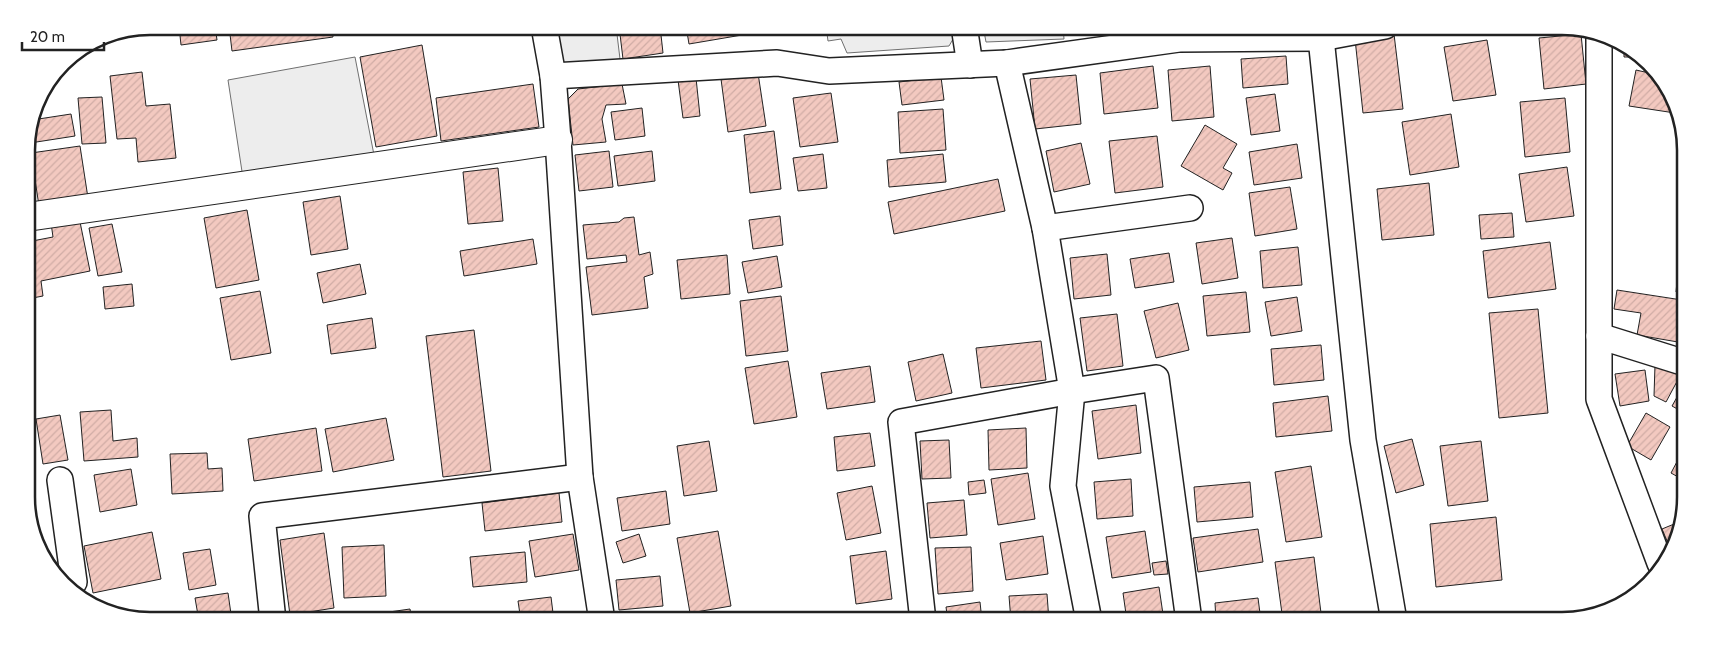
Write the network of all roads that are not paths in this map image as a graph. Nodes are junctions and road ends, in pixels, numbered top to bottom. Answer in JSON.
{"nodes":[{"id":1,"x":546,"y":35,"type":"edge"},
{"id":2,"x":965,"y":35,"type":"edge"},
{"id":3,"x":1167,"y":35,"type":"edge"},
{"id":4,"x":1320,"y":35,"type":"edge"},
{"id":5,"x":1599,"y":41,"type":"edge"},
{"id":6,"x":1007,"y":63,"type":"junction"},
{"id":7,"x":970,"y":65,"type":"junction"},
{"id":8,"x":553,"y":76,"type":"junction"},
{"id":9,"x":558,"y":140,"type":"junction"},
{"id":10,"x":1190,"y":208,"type":"dead end"},
{"id":11,"x":35,"y":216,"type":"edge"},
{"id":12,"x":1045,"y":228,"type":"junction"},
{"id":13,"x":1599,"y":336,"type":"junction"},
{"id":14,"x":1677,"y":360,"type":"edge"},
{"id":15,"x":1072,"y":391,"type":"junction"},
{"id":16,"x":580,"y":477,"type":"junction"},
{"id":17,"x":60,"y":480,"type":"dead end"},
{"id":18,"x":1659,"y":559,"type":"edge"},
{"id":19,"x":73,"y":582,"type":"edge"},
{"id":20,"x":272,"y":612,"type":"edge"},
{"id":21,"x":601,"y":612,"type":"edge"},
{"id":22,"x":922,"y":612,"type":"edge"},
{"id":23,"x":1088,"y":612,"type":"edge"},
{"id":24,"x":1188,"y":612,"type":"edge"},
{"id":25,"x":1393,"y":612,"type":"edge"}],
"edges":[{"from":1,"to":8,"type":"street"},
{"from":2,"to":7,"type":"street"},
{"from":3,"to":6,"type":"street"},
{"from":4,"to":25,"type":"street"},
{"from":5,"to":13,"type":"street"},
{"from":6,"to":7,"type":"street"},
{"from":6,"to":12,"type":"street"},
{"from":7,"to":8,"type":"street"},
{"from":8,"to":9,"type":"street"},
{"from":9,"to":11,"type":"street"},
{"from":9,"to":16,"type":"street"},
{"from":10,"to":12,"type":"street"},
{"from":12,"to":15,"type":"street"},
{"from":13,"to":14,"type":"street"},
{"from":13,"to":18,"type":"street"},
{"from":15,"to":22,"type":"street"},
{"from":15,"to":23,"type":"street"},
{"from":15,"to":24,"type":"street"},
{"from":16,"to":20,"type":"street"},
{"from":16,"to":21,"type":"street"},
{"from":17,"to":19,"type":"street"}]}
